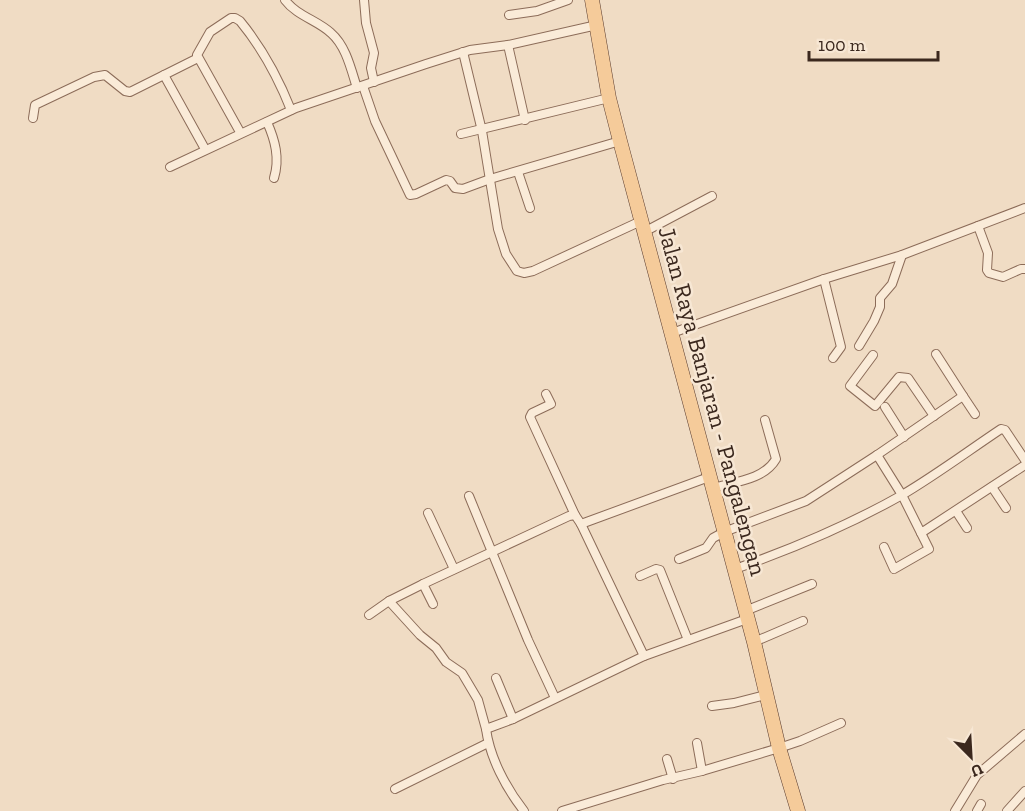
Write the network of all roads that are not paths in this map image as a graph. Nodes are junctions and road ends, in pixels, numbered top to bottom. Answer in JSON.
{"nodes":[{"id":1,"x":285,"y":0,"type":"edge"},
{"id":2,"x":364,"y":0,"type":"edge"},
{"id":3,"x":568,"y":0,"type":"edge"},
{"id":4,"x":591,"y":0,"type":"edge"},
{"id":5,"x":509,"y":15,"type":"dead end"},
{"id":6,"x":597,"y":25,"type":"junction"},
{"id":7,"x":508,"y":45,"type":"junction"},
{"id":8,"x":463,"y":52,"type":"junction"},
{"id":9,"x":198,"y":58,"type":"junction"},
{"id":10,"x":164,"y":75,"type":"junction"},
{"id":11,"x":374,"y":82,"type":"junction"},
{"id":12,"x":360,"y":87,"type":"junction"},
{"id":13,"x":609,"y":98,"type":"junction"},
{"id":14,"x":291,"y":110,"type":"junction"},
{"id":15,"x":33,"y":118,"type":"dead end"},
{"id":16,"x":525,"y":120,"type":"junction"},
{"id":17,"x":267,"y":122,"type":"junction"},
{"id":18,"x":482,"y":131,"type":"junction"},
{"id":19,"x":240,"y":132,"type":"junction"},
{"id":20,"x":461,"y":134,"type":"dead end"},
{"id":21,"x":620,"y":141,"type":"junction"},
{"id":22,"x":205,"y":149,"type":"junction"},
{"id":23,"x":170,"y":166,"type":"dead end"},
{"id":24,"x":518,"y":172,"type":"junction"},
{"id":25,"x":274,"y":178,"type":"dead end"},
{"id":26,"x":490,"y":179,"type":"junction"},
{"id":27,"x":712,"y":196,"type":"dead end"},
{"id":28,"x":530,"y":208,"type":"dead end"},
{"id":29,"x":1025,"y":208,"type":"edge"},
{"id":30,"x":643,"y":226,"type":"junction"},
{"id":31,"x":978,"y":226,"type":"junction"},
{"id":32,"x":902,"y":255,"type":"junction"},
{"id":33,"x":1025,"y":270,"type":"edge"},
{"id":34,"x":824,"y":279,"type":"junction"},
{"id":35,"x":672,"y":333,"type":"junction"},
{"id":36,"x":859,"y":346,"type":"dead end"},
{"id":37,"x":873,"y":354,"type":"dead end"},
{"id":38,"x":936,"y":354,"type":"dead end"},
{"id":39,"x":832,"y":358,"type":"dead end"},
{"id":40,"x":546,"y":394,"type":"dead end"},
{"id":41,"x":963,"y":396,"type":"junction"},
{"id":42,"x":885,"y":407,"type":"dead end"},
{"id":43,"x":975,"y":414,"type":"dead end"},
{"id":44,"x":934,"y":416,"type":"junction"},
{"id":45,"x":765,"y":420,"type":"dead end"},
{"id":46,"x":904,"y":437,"type":"junction"},
{"id":47,"x":877,"y":455,"type":"junction"},
{"id":48,"x":1025,"y":460,"type":"edge"},
{"id":49,"x":1025,"y":465,"type":"edge"},
{"id":50,"x":711,"y":482,"type":"junction"},
{"id":51,"x":992,"y":487,"type":"junction"},
{"id":52,"x":902,"y":495,"type":"junction"},
{"id":53,"x":469,"y":496,"type":"dead end"},
{"id":54,"x":1006,"y":508,"type":"dead end"},
{"id":55,"x":956,"y":511,"type":"junction"},
{"id":56,"x":428,"y":513,"type":"dead end"},
{"id":57,"x":575,"y":515,"type":"junction"},
{"id":58,"x":580,"y":524,"type":"junction"},
{"id":59,"x":967,"y":528,"type":"dead end"},
{"id":60,"x":724,"y":532,"type":"junction"},
{"id":61,"x":921,"y":534,"type":"junction"},
{"id":62,"x":884,"y":547,"type":"dead end"},
{"id":63,"x":492,"y":551,"type":"junction"},
{"id":64,"x":679,"y":558,"type":"dead end"},
{"id":65,"x":454,"y":569,"type":"junction"},
{"id":66,"x":735,"y":569,"type":"junction"},
{"id":67,"x":640,"y":576,"type":"dead end"},
{"id":68,"x":423,"y":584,"type":"junction"},
{"id":69,"x":812,"y":584,"type":"dead end"},
{"id":70,"x":389,"y":601,"type":"junction"},
{"id":71,"x":433,"y":604,"type":"dead end"},
{"id":72,"x":369,"y":615,"type":"dead end"},
{"id":73,"x":746,"y":615,"type":"junction"},
{"id":74,"x":803,"y":621,"type":"dead end"},
{"id":75,"x":688,"y":640,"type":"junction"},
{"id":76,"x":754,"y":642,"type":"junction"},
{"id":77,"x":644,"y":656,"type":"junction"},
{"id":78,"x":496,"y":678,"type":"dead end"},
{"id":79,"x":765,"y":695,"type":"junction"},
{"id":80,"x":555,"y":698,"type":"junction"},
{"id":81,"x":712,"y":706,"type":"dead end"},
{"id":82,"x":513,"y":719,"type":"junction"},
{"id":83,"x":841,"y":723,"type":"dead end"},
{"id":84,"x":486,"y":729,"type":"junction"},
{"id":85,"x":1025,"y":734,"type":"edge"},
{"id":86,"x":488,"y":743,"type":"junction"},
{"id":87,"x":697,"y":743,"type":"dead end"},
{"id":88,"x":779,"y":748,"type":"junction"},
{"id":89,"x":667,"y":759,"type":"dead end"},
{"id":90,"x":702,"y":771,"type":"junction"},
{"id":91,"x":673,"y":779,"type":"junction"},
{"id":92,"x":395,"y":789,"type":"dead end"},
{"id":93,"x":1025,"y":791,"type":"edge"},
{"id":94,"x":959,"y":810,"type":"edge"},
{"id":95,"x":524,"y":811,"type":"edge"},
{"id":96,"x":562,"y":811,"type":"edge"},
{"id":97,"x":798,"y":811,"type":"edge"},
{"id":98,"x":1007,"y":811,"type":"edge"}],
"edges":[{"from":1,"to":12,"type":"street"},
{"from":2,"to":11,"type":"street"},
{"from":3,"to":5,"type":"street"},
{"from":4,"to":6,"type":"main road","name":"Jalan Raya Banjaran - Pangalengan"},
{"from":6,"to":7,"type":"street"},
{"from":6,"to":13,"type":"main road","name":"Jalan Raya Banjaran - Pangalengan"},
{"from":7,"to":8,"type":"street"},
{"from":7,"to":16,"type":"street"},
{"from":8,"to":11,"type":"street"},
{"from":8,"to":18,"type":"street"},
{"from":9,"to":10,"type":"street"},
{"from":9,"to":14,"type":"street"},
{"from":9,"to":19,"type":"street"},
{"from":10,"to":15,"type":"street"},
{"from":10,"to":22,"type":"street"},
{"from":11,"to":12,"type":"street"},
{"from":12,"to":14,"type":"street"},
{"from":12,"to":26,"type":"street"},
{"from":13,"to":16,"type":"street"},
{"from":13,"to":21,"type":"main road","name":"Jalan Raya Banjaran - Pangalengan"},
{"from":14,"to":17,"type":"street"},
{"from":16,"to":18,"type":"street"},
{"from":17,"to":19,"type":"street"},
{"from":17,"to":25,"type":"street"},
{"from":18,"to":20,"type":"street"},
{"from":18,"to":26,"type":"street"},
{"from":19,"to":22,"type":"street"},
{"from":21,"to":24,"type":"street"},
{"from":21,"to":30,"type":"main road","name":"Jalan Raya Banjaran - Pangalengan"},
{"from":22,"to":23,"type":"street"},
{"from":24,"to":26,"type":"street"},
{"from":24,"to":28,"type":"street"},
{"from":26,"to":30,"type":"street"},
{"from":27,"to":30,"type":"street"},
{"from":29,"to":31,"type":"street"},
{"from":30,"to":35,"type":"main road","name":"Jalan Raya Banjaran - Pangalengan"},
{"from":31,"to":32,"type":"street"},
{"from":31,"to":33,"type":"street"},
{"from":32,"to":34,"type":"street"},
{"from":32,"to":36,"type":"street"},
{"from":34,"to":35,"type":"street"},
{"from":34,"to":39,"type":"street"},
{"from":35,"to":50,"type":"main road","name":"Jalan Raya Banjaran - Pangalengan"},
{"from":37,"to":44,"type":"street"},
{"from":38,"to":41,"type":"street"},
{"from":40,"to":57,"type":"street"},
{"from":41,"to":43,"type":"street"},
{"from":41,"to":44,"type":"street"},
{"from":42,"to":46,"type":"street"},
{"from":44,"to":46,"type":"street"},
{"from":45,"to":50,"type":"street"},
{"from":46,"to":47,"type":"street"},
{"from":47,"to":52,"type":"street"},
{"from":47,"to":60,"type":"street"},
{"from":48,"to":52,"type":"street"},
{"from":49,"to":51,"type":"street"},
{"from":50,"to":58,"type":"street"},
{"from":50,"to":60,"type":"main road","name":"Jalan Raya Banjaran - Pangalengan"},
{"from":51,"to":54,"type":"street"},
{"from":51,"to":55,"type":"street"},
{"from":52,"to":61,"type":"street"},
{"from":52,"to":66,"type":"street"},
{"from":53,"to":63,"type":"street"},
{"from":55,"to":59,"type":"street"},
{"from":55,"to":61,"type":"street"},
{"from":56,"to":65,"type":"street"},
{"from":57,"to":58,"type":"street"},
{"from":57,"to":63,"type":"street"},
{"from":58,"to":77,"type":"street"},
{"from":60,"to":64,"type":"street"},
{"from":60,"to":66,"type":"main road","name":"Jalan Raya Banjaran - Pangalengan"},
{"from":61,"to":62,"type":"street"},
{"from":63,"to":65,"type":"street"},
{"from":63,"to":80,"type":"street"},
{"from":65,"to":68,"type":"street"},
{"from":66,"to":73,"type":"main road","name":"Jalan Raya Banjaran - Pangalengan"},
{"from":67,"to":75,"type":"street"},
{"from":68,"to":70,"type":"street"},
{"from":68,"to":71,"type":"street"},
{"from":69,"to":73,"type":"street"},
{"from":70,"to":72,"type":"street"},
{"from":70,"to":84,"type":"street"},
{"from":73,"to":75,"type":"street"},
{"from":73,"to":76,"type":"main road","name":"Jalan Raya Banjaran - Pangalengan"},
{"from":74,"to":76,"type":"street"},
{"from":75,"to":77,"type":"street"},
{"from":76,"to":79,"type":"main road","name":"Jalan Raya Banjaran - Pangalengan"},
{"from":77,"to":80,"type":"street"},
{"from":78,"to":82,"type":"street"},
{"from":79,"to":81,"type":"street"},
{"from":79,"to":88,"type":"main road","name":"Jalan Raya Banjaran - Pangalengan"},
{"from":80,"to":82,"type":"street"},
{"from":82,"to":84,"type":"street"},
{"from":83,"to":88,"type":"street"},
{"from":84,"to":86,"type":"street"},
{"from":85,"to":94,"type":"street"},
{"from":86,"to":92,"type":"street"},
{"from":86,"to":95,"type":"street"},
{"from":87,"to":90,"type":"street"},
{"from":88,"to":90,"type":"street"},
{"from":88,"to":97,"type":"main road","name":"Jalan Raya Banjaran - Pangalengan"},
{"from":89,"to":91,"type":"street"},
{"from":90,"to":91,"type":"street"},
{"from":91,"to":96,"type":"street"},
{"from":93,"to":98,"type":"street"}]}
